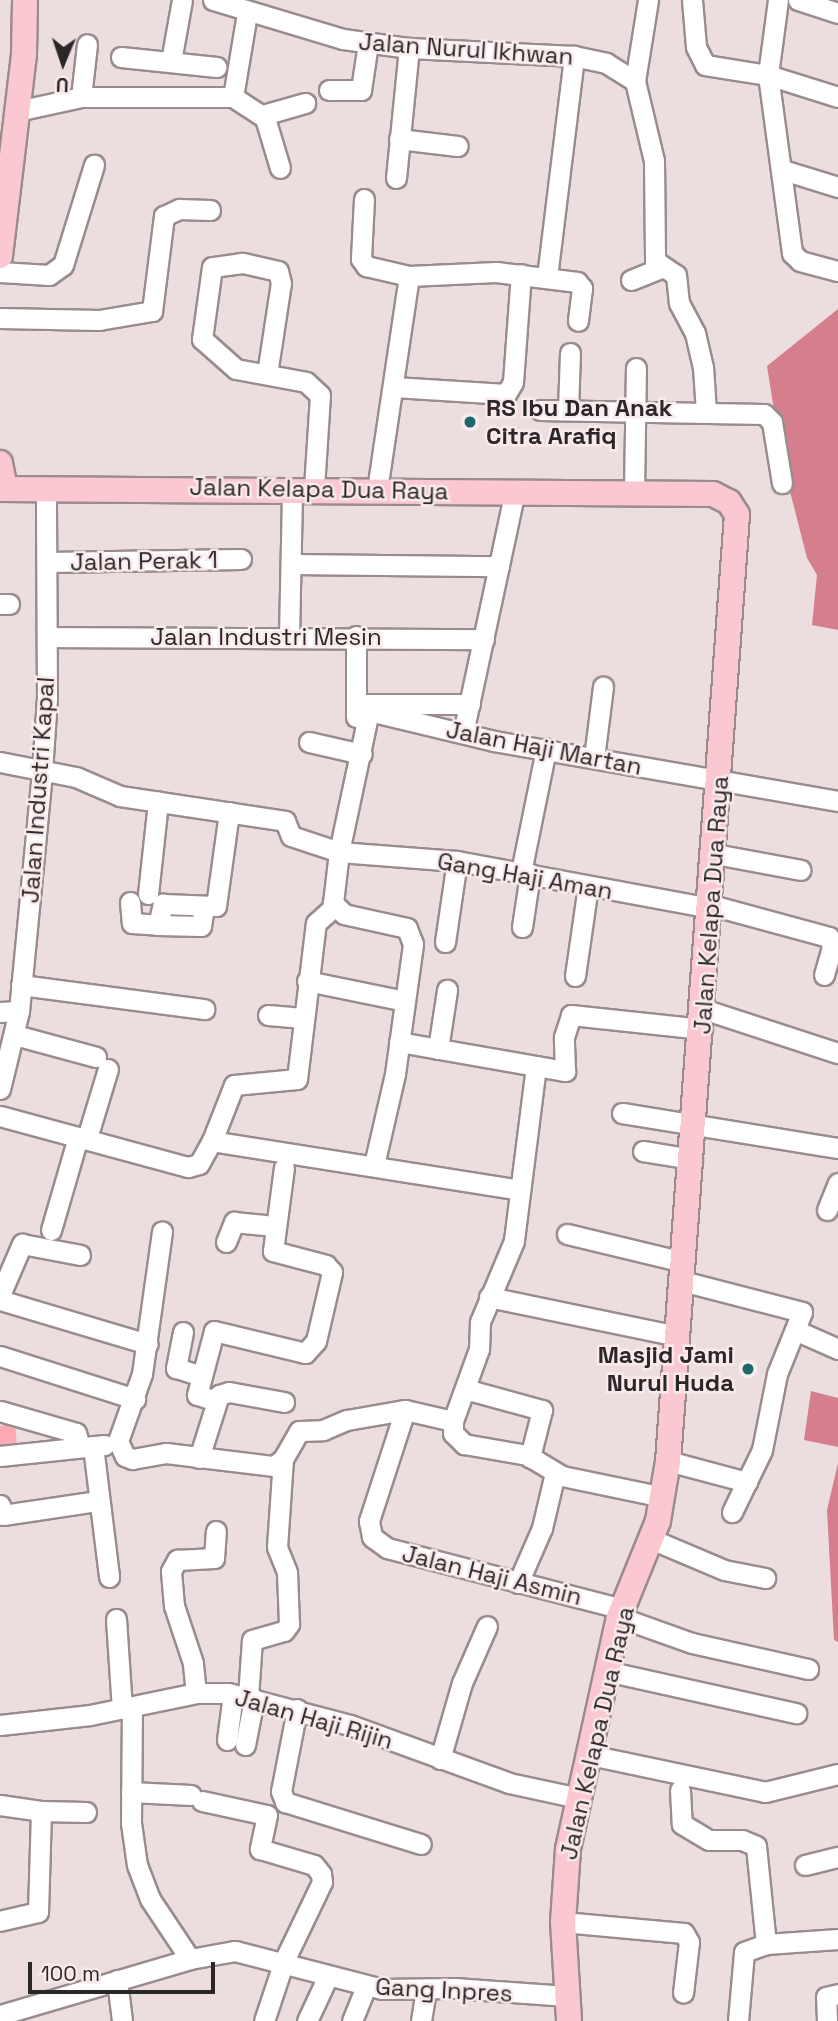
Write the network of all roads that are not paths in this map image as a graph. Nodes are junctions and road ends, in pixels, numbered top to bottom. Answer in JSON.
{"nodes":[{"id":1,"x":25,"y":0,"type":"edge"},
{"id":2,"x":181,"y":0,"type":"edge"},
{"id":3,"x":213,"y":0,"type":"edge"},
{"id":4,"x":648,"y":0,"type":"edge"},
{"id":5,"x":692,"y":0,"type":"edge"},
{"id":6,"x":778,"y":0,"type":"edge"},
{"id":7,"x":798,"y":0,"type":"edge"},
{"id":8,"x":247,"y":13,"type":"junction"},
{"id":9,"x":838,"y":13,"type":"edge"},
{"id":10,"x":368,"y":43,"type":"junction"},
{"id":11,"x":87,"y":44,"type":"dead end"},
{"id":12,"x":409,"y":48,"type":"junction"},
{"id":13,"x":121,"y":57,"type":"dead end"},
{"id":14,"x":574,"y":57,"type":"junction"},
{"id":15,"x":172,"y":61,"type":"junction"},
{"id":16,"x":216,"y":67,"type":"dead end"},
{"id":17,"x":768,"y":75,"type":"junction"},
{"id":18,"x":635,"y":81,"type":"junction"},
{"id":19,"x":329,"y":90,"type":"dead end"},
{"id":20,"x":81,"y":97,"type":"junction"},
{"id":21,"x":233,"y":97,"type":"junction"},
{"id":22,"x":838,"y":97,"type":"edge"},
{"id":23,"x":304,"y":103,"type":"dead end"},
{"id":24,"x":18,"y":111,"type":"junction"},
{"id":25,"x":263,"y":115,"type":"junction"},
{"id":26,"x":399,"y":139,"type":"junction"},
{"id":27,"x":458,"y":146,"type":"dead end"},
{"id":28,"x":94,"y":165,"type":"dead end"},
{"id":29,"x":280,"y":168,"type":"dead end"},
{"id":30,"x":783,"y":170,"type":"junction"},
{"id":31,"x":396,"y":178,"type":"dead end"},
{"id":32,"x":838,"y":187,"type":"edge"},
{"id":33,"x":364,"y":199,"type":"dead end"},
{"id":34,"x":210,"y":210,"type":"dead end"},
{"id":35,"x":0,"y":256,"type":"edge"},
{"id":36,"x":663,"y":267,"type":"junction"},
{"id":37,"x":838,"y":271,"type":"edge"},
{"id":38,"x":0,"y":272,"type":"edge"},
{"id":39,"x":521,"y":274,"type":"junction"},
{"id":40,"x":409,"y":276,"type":"junction"},
{"id":41,"x":547,"y":277,"type":"junction"},
{"id":42,"x":631,"y":280,"type":"dead end"},
{"id":43,"x":0,"y":318,"type":"edge"},
{"id":44,"x":578,"y":321,"type":"dead end"},
{"id":45,"x":570,"y":353,"type":"dead end"},
{"id":46,"x":636,"y":368,"type":"dead end"},
{"id":47,"x":267,"y":374,"type":"junction"},
{"id":48,"x":394,"y":387,"type":"junction"},
{"id":49,"x":540,"y":410,"type":"dead end"},
{"id":50,"x":568,"y":411,"type":"junction"},
{"id":51,"x":636,"y":412,"type":"junction"},
{"id":52,"x":706,"y":412,"type":"junction"},
{"id":53,"x":0,"y":463,"type":"edge"},
{"id":54,"x":782,"y":483,"type":"dead end"},
{"id":55,"x":3,"y":489,"type":"edge"},
{"id":56,"x":46,"y":489,"type":"junction"},
{"id":57,"x":303,"y":489,"type":"junction"},
{"id":58,"x":377,"y":490,"type":"junction"},
{"id":59,"x":514,"y":491,"type":"junction"},
{"id":60,"x":634,"y":493,"type":"junction"},
{"id":61,"x":241,"y":559,"type":"dead end"},
{"id":62,"x":47,"y":562,"type":"junction"},
{"id":63,"x":291,"y":564,"type":"junction"},
{"id":64,"x":499,"y":566,"type":"junction"},
{"id":65,"x":289,"y":636,"type":"junction"},
{"id":66,"x":356,"y":636,"type":"junction"},
{"id":67,"x":48,"y":638,"type":"junction"},
{"id":68,"x":484,"y":639,"type":"junction"},
{"id":69,"x":603,"y":687,"type":"dead end"},
{"id":70,"x":470,"y":704,"type":"junction"},
{"id":71,"x":361,"y":711,"type":"junction"},
{"id":72,"x":463,"y":733,"type":"junction"},
{"id":73,"x":309,"y":741,"type":"dead end"},
{"id":74,"x":546,"y":749,"type":"junction"},
{"id":75,"x":362,"y":754,"type":"junction"},
{"id":76,"x":594,"y":758,"type":"junction"},
{"id":77,"x":0,"y":762,"type":"edge"},
{"id":78,"x":42,"y":771,"type":"junction"},
{"id":79,"x":720,"y":781,"type":"junction"},
{"id":80,"x":838,"y":801,"type":"edge"},
{"id":81,"x":159,"y":802,"type":"junction"},
{"id":82,"x":229,"y":812,"type":"junction"},
{"id":83,"x":339,"y":852,"type":"junction"},
{"id":84,"x":715,"y":854,"type":"junction"},
{"id":85,"x":457,"y":861,"type":"junction"},
{"id":86,"x":801,"y":870,"type":"dead end"},
{"id":87,"x":525,"y":873,"type":"junction"},
{"id":88,"x":588,"y":886,"type":"junction"},
{"id":89,"x":148,"y":894,"type":"dead end"},
{"id":90,"x":130,"y":902,"type":"dead end"},
{"id":91,"x":334,"y":907,"type":"junction"},
{"id":92,"x":711,"y":907,"type":"junction"},
{"id":93,"x":522,"y":926,"type":"dead end"},
{"id":94,"x":445,"y":942,"type":"dead end"},
{"id":95,"x":824,"y":975,"type":"dead end"},
{"id":96,"x":575,"y":976,"type":"dead end"},
{"id":97,"x":307,"y":981,"type":"junction"},
{"id":98,"x":21,"y":985,"type":"junction"},
{"id":99,"x":447,"y":990,"type":"dead end"},
{"id":100,"x":405,"y":1002,"type":"junction"},
{"id":101,"x":204,"y":1009,"type":"dead end"},
{"id":102,"x":9,"y":1011,"type":"edge"},
{"id":103,"x":268,"y":1015,"type":"dead end"},
{"id":104,"x":303,"y":1018,"type":"junction"},
{"id":105,"x":703,"y":1019,"type":"junction"},
{"id":106,"x":15,"y":1035,"type":"junction"},
{"id":107,"x":399,"y":1042,"type":"junction"},
{"id":108,"x":438,"y":1049,"type":"junction"},
{"id":109,"x":838,"y":1053,"type":"edge"},
{"id":110,"x":536,"y":1066,"type":"junction"},
{"id":111,"x":0,"y":1088,"type":"edge"},
{"id":112,"x":622,"y":1112,"type":"dead end"},
{"id":113,"x":0,"y":1116,"type":"edge"},
{"id":114,"x":694,"y":1128,"type":"junction"},
{"id":115,"x":82,"y":1138,"type":"junction"},
{"id":116,"x":212,"y":1141,"type":"junction"},
{"id":117,"x":838,"y":1148,"type":"edge"},
{"id":118,"x":643,"y":1151,"type":"dead end"},
{"id":119,"x":692,"y":1159,"type":"junction"},
{"id":120,"x":373,"y":1165,"type":"junction"},
{"id":121,"x":284,"y":1168,"type":"dead end"},
{"id":122,"x":838,"y":1183,"type":"edge"},
{"id":123,"x":520,"y":1191,"type":"junction"},
{"id":124,"x":827,"y":1210,"type":"dead end"},
{"id":125,"x":274,"y":1226,"type":"junction"},
{"id":126,"x":51,"y":1230,"type":"dead end"},
{"id":127,"x":162,"y":1231,"type":"dead end"},
{"id":128,"x":567,"y":1234,"type":"dead end"},
{"id":129,"x":226,"y":1242,"type":"dead end"},
{"id":130,"x":80,"y":1255,"type":"dead end"},
{"id":131,"x":8,"y":1260,"type":"edge"},
{"id":132,"x":683,"y":1271,"type":"junction"},
{"id":133,"x":489,"y":1297,"type":"junction"},
{"id":134,"x":0,"y":1298,"type":"edge"},
{"id":135,"x":798,"y":1321,"type":"junction"},
{"id":136,"x":200,"y":1330,"type":"junction"},
{"id":137,"x":678,"y":1336,"type":"junction"},
{"id":138,"x":148,"y":1344,"type":"junction"},
{"id":139,"x":838,"y":1349,"type":"edge"},
{"id":140,"x":0,"y":1356,"type":"edge"},
{"id":141,"x":202,"y":1376,"type":"junction"},
{"id":142,"x":465,"y":1389,"type":"junction"},
{"id":143,"x":135,"y":1399,"type":"junction"},
{"id":144,"x":216,"y":1401,"type":"junction"},
{"id":145,"x":284,"y":1402,"type":"dead end"},
{"id":146,"x":405,"y":1410,"type":"junction"},
{"id":147,"x":0,"y":1411,"type":"edge"},
{"id":148,"x":455,"y":1429,"type":"junction"},
{"id":149,"x":118,"y":1441,"type":"junction"},
{"id":150,"x":87,"y":1446,"type":"junction"},
{"id":151,"x":0,"y":1456,"type":"edge"},
{"id":152,"x":530,"y":1457,"type":"junction"},
{"id":153,"x":199,"y":1458,"type":"junction"},
{"id":154,"x":283,"y":1459,"type":"junction"},
{"id":155,"x":668,"y":1461,"type":"junction"},
{"id":156,"x":555,"y":1473,"type":"junction"},
{"id":157,"x":747,"y":1482,"type":"junction"},
{"id":158,"x":663,"y":1497,"type":"junction"},
{"id":159,"x":98,"y":1501,"type":"junction"},
{"id":160,"x":0,"y":1506,"type":"edge"},
{"id":161,"x":732,"y":1512,"type":"dead end"},
{"id":162,"x":216,"y":1531,"type":"dead end"},
{"id":163,"x":651,"y":1539,"type":"junction"},
{"id":164,"x":109,"y":1577,"type":"dead end"},
{"id":165,"x":765,"y":1578,"type":"dead end"},
{"id":166,"x":518,"y":1583,"type":"junction"},
{"id":167,"x":621,"y":1613,"type":"junction"},
{"id":168,"x":116,"y":1619,"type":"dead end"},
{"id":169,"x":487,"y":1626,"type":"dead end"},
{"id":170,"x":808,"y":1669,"type":"dead end"},
{"id":171,"x":606,"y":1671,"type":"junction"},
{"id":172,"x":196,"y":1693,"type":"junction"},
{"id":173,"x":245,"y":1697,"type":"junction"},
{"id":174,"x":127,"y":1708,"type":"junction"},
{"id":175,"x":297,"y":1709,"type":"junction"},
{"id":176,"x":796,"y":1713,"type":"dead end"},
{"id":177,"x":0,"y":1725,"type":"edge"},
{"id":178,"x":236,"y":1742,"type":"dead end"},
{"id":179,"x":590,"y":1755,"type":"junction"},
{"id":180,"x":440,"y":1759,"type":"junction"},
{"id":181,"x":838,"y":1774,"type":"edge"},
{"id":182,"x":680,"y":1790,"type":"dead end"},
{"id":183,"x":131,"y":1792,"type":"junction"},
{"id":184,"x":579,"y":1798,"type":"junction"},
{"id":185,"x":0,"y":1805,"type":"edge"},
{"id":186,"x":41,"y":1811,"type":"junction"},
{"id":187,"x":86,"y":1812,"type":"dead end"},
{"id":188,"x":421,"y":1844,"type":"dead end"},
{"id":189,"x":838,"y":1857,"type":"edge"},
{"id":190,"x":805,"y":1865,"type":"dead end"},
{"id":191,"x":0,"y":1921,"type":"edge"},
{"id":192,"x":563,"y":1923,"type":"junction"},
{"id":193,"x":838,"y":1939,"type":"edge"},
{"id":194,"x":766,"y":1944,"type":"junction"},
{"id":195,"x":190,"y":1959,"type":"junction"},
{"id":196,"x":284,"y":1961,"type":"junction"},
{"id":197,"x":328,"y":1976,"type":"junction"},
{"id":198,"x":117,"y":1980,"type":"junction"},
{"id":199,"x":366,"y":1987,"type":"junction"},
{"id":200,"x":426,"y":1988,"type":"junction"},
{"id":201,"x":683,"y":1993,"type":"dead end"},
{"id":202,"x":838,"y":1994,"type":"edge"},
{"id":203,"x":567,"y":1996,"type":"junction"},
{"id":204,"x":0,"y":2015,"type":"edge"},
{"id":205,"x":122,"y":2021,"type":"edge"},
{"id":206,"x":264,"y":2021,"type":"edge"},
{"id":207,"x":307,"y":2021,"type":"edge"},
{"id":208,"x":352,"y":2021,"type":"edge"},
{"id":209,"x":421,"y":2021,"type":"edge"},
{"id":210,"x":569,"y":2021,"type":"edge"},
{"id":211,"x":738,"y":2021,"type":"edge"},
{"id":212,"x":827,"y":2021,"type":"edge"}],
"edges":[{"from":1,"to":24,"type":"main road"},
{"from":2,"to":15,"type":"street"},
{"from":3,"to":8,"type":"street","name":"Jalan Nurul Ikhwan"},
{"from":4,"to":18,"type":"street"},
{"from":5,"to":17,"type":"street"},
{"from":6,"to":17,"type":"street"},
{"from":7,"to":9,"type":"street"},
{"from":8,"to":10,"type":"street","name":"Jalan Nurul Ikhwan"},
{"from":8,"to":21,"type":"street"},
{"from":10,"to":12,"type":"street","name":"Jalan Nurul Ikhwan"},
{"from":10,"to":19,"type":"street"},
{"from":11,"to":20,"type":"street"},
{"from":12,"to":14,"type":"street","name":"Jalan Nurul Ikhwan"},
{"from":12,"to":26,"type":"street"},
{"from":13,"to":15,"type":"street"},
{"from":14,"to":18,"type":"street","name":"Jalan Nurul Ikhwan"},
{"from":14,"to":41,"type":"street"},
{"from":15,"to":16,"type":"street"},
{"from":17,"to":22,"type":"street"},
{"from":17,"to":30,"type":"street"},
{"from":18,"to":36,"type":"street"},
{"from":20,"to":21,"type":"street"},
{"from":20,"to":24,"type":"street"},
{"from":21,"to":25,"type":"street"},
{"from":23,"to":25,"type":"street"},
{"from":24,"to":35,"type":"main road"},
{"from":25,"to":29,"type":"street"},
{"from":26,"to":27,"type":"street"},
{"from":26,"to":31,"type":"street"},
{"from":28,"to":38,"type":"street"},
{"from":30,"to":32,"type":"street"},
{"from":30,"to":37,"type":"street"},
{"from":33,"to":40,"type":"street"},
{"from":34,"to":43,"type":"street"},
{"from":36,"to":42,"type":"street"},
{"from":36,"to":52,"type":"street"},
{"from":39,"to":40,"type":"street"},
{"from":39,"to":41,"type":"street"},
{"from":39,"to":48,"type":"street"},
{"from":40,"to":48,"type":"street"},
{"from":41,"to":44,"type":"street"},
{"from":45,"to":50,"type":"street"},
{"from":46,"to":51,"type":"street"},
{"from":47,"to":47,"type":"street"},
{"from":47,"to":57,"type":"street"},
{"from":48,"to":58,"type":"street"},
{"from":49,"to":50,"type":"street"},
{"from":50,"to":51,"type":"street"},
{"from":51,"to":52,"type":"street"},
{"from":51,"to":60,"type":"street"},
{"from":52,"to":54,"type":"street"},
{"from":53,"to":55,"type":"main road"},
{"from":55,"to":56,"type":"main road","name":"Jalan Kelapa Dua Raya"},
{"from":56,"to":57,"type":"main road","name":"Jalan Kelapa Dua Raya"},
{"from":56,"to":62,"type":"street","name":"Jalan Industri Kapal"},
{"from":57,"to":58,"type":"main road","name":"Jalan Kelapa Dua Raya"},
{"from":57,"to":63,"type":"street"},
{"from":58,"to":59,"type":"main road","name":"Jalan Kelapa Dua Raya"},
{"from":59,"to":60,"type":"main road","name":"Jalan Kelapa Dua Raya"},
{"from":59,"to":64,"type":"street"},
{"from":60,"to":79,"type":"main road","name":"Jalan Kelapa Dua Raya"},
{"from":61,"to":62,"type":"street","name":"Jalan Perak 1"},
{"from":62,"to":67,"type":"street","name":"Jalan Industri Kapal"},
{"from":63,"to":64,"type":"street"},
{"from":63,"to":65,"type":"street"},
{"from":64,"to":68,"type":"street"},
{"from":65,"to":66,"type":"street","name":"Jalan Industri Mesin"},
{"from":65,"to":67,"type":"street","name":"Jalan Industri Mesin"},
{"from":66,"to":68,"type":"street","name":"Jalan Industri Mesin"},
{"from":66,"to":71,"type":"street"},
{"from":67,"to":78,"type":"street","name":"Jalan Industri Kapal"},
{"from":68,"to":70,"type":"street"},
{"from":69,"to":76,"type":"street"},
{"from":70,"to":71,"type":"street"},
{"from":70,"to":72,"type":"street"},
{"from":71,"to":72,"type":"street","name":"Jalan Haji Martan"},
{"from":71,"to":75,"type":"street"},
{"from":72,"to":74,"type":"street","name":"Jalan Haji Martan"},
{"from":73,"to":75,"type":"street"},
{"from":74,"to":76,"type":"street","name":"Jalan Haji Martan"},
{"from":74,"to":87,"type":"street"},
{"from":75,"to":83,"type":"street"},
{"from":76,"to":79,"type":"street","name":"Jalan Haji Martan"},
{"from":77,"to":78,"type":"street"},
{"from":78,"to":81,"type":"street"},
{"from":78,"to":98,"type":"street","name":"Jalan Industri Kapal"},
{"from":79,"to":80,"type":"street","name":"Jalan Haji Martan"},
{"from":79,"to":84,"type":"main road","name":"Jalan Kelapa Dua Raya"},
{"from":81,"to":82,"type":"street"},
{"from":81,"to":89,"type":"street"},
{"from":82,"to":83,"type":"street","name":"Gang Haji Aman"},
{"from":82,"to":90,"type":"street"},
{"from":83,"to":85,"type":"street","name":"Gang Haji Aman"},
{"from":83,"to":91,"type":"street"},
{"from":84,"to":86,"type":"street"},
{"from":84,"to":92,"type":"main road","name":"Jalan Kelapa Dua Raya"},
{"from":85,"to":87,"type":"street","name":"Gang Haji Aman"},
{"from":85,"to":94,"type":"street"},
{"from":87,"to":88,"type":"street","name":"Gang Haji Aman"},
{"from":87,"to":93,"type":"street"},
{"from":88,"to":92,"type":"street","name":"Gang Haji Aman"},
{"from":88,"to":96,"type":"street"},
{"from":91,"to":97,"type":"street"},
{"from":91,"to":100,"type":"street"},
{"from":92,"to":95,"type":"street","name":"Gang Haji Aman"},
{"from":92,"to":105,"type":"main road","name":"Jalan Kelapa Dua Raya"},
{"from":97,"to":100,"type":"street"},
{"from":97,"to":104,"type":"street"},
{"from":98,"to":101,"type":"street"},
{"from":98,"to":102,"type":"street","name":"Jalan Industri Kapal"},
{"from":99,"to":108,"type":"street"},
{"from":100,"to":107,"type":"street"},
{"from":102,"to":106,"type":"street","name":"Jalan Industri Kapal"},
{"from":103,"to":104,"type":"street"},
{"from":104,"to":116,"type":"street"},
{"from":105,"to":109,"type":"street"},
{"from":105,"to":110,"type":"street"},
{"from":105,"to":114,"type":"main road","name":"Jalan Kelapa Dua Raya"},
{"from":106,"to":111,"type":"street","name":"Jalan Industri Kapal"},
{"from":106,"to":115,"type":"street"},
{"from":107,"to":108,"type":"street"},
{"from":107,"to":120,"type":"street"},
{"from":108,"to":110,"type":"street"},
{"from":110,"to":123,"type":"street"},
{"from":112,"to":114,"type":"street"},
{"from":113,"to":115,"type":"street"},
{"from":114,"to":117,"type":"street"},
{"from":114,"to":119,"type":"main road","name":"Jalan Kelapa Dua Raya"},
{"from":115,"to":116,"type":"street"},
{"from":115,"to":126,"type":"street"},
{"from":116,"to":120,"type":"street"},
{"from":118,"to":119,"type":"street"},
{"from":119,"to":132,"type":"main road","name":"Jalan Kelapa Dua Raya"},
{"from":120,"to":123,"type":"street"},
{"from":121,"to":125,"type":"street"},
{"from":122,"to":124,"type":"street"},
{"from":123,"to":133,"type":"street"},
{"from":125,"to":129,"type":"street"},
{"from":125,"to":136,"type":"street"},
{"from":127,"to":138,"type":"street"},
{"from":128,"to":132,"type":"street"},
{"from":130,"to":131,"type":"street"},
{"from":131,"to":134,"type":"street"},
{"from":132,"to":135,"type":"street"},
{"from":132,"to":137,"type":"main road","name":"Jalan Kelapa Dua Raya"},
{"from":133,"to":137,"type":"street"},
{"from":133,"to":142,"type":"street"},
{"from":134,"to":138,"type":"street"},
{"from":135,"to":139,"type":"street"},
{"from":135,"to":157,"type":"street"},
{"from":136,"to":141,"type":"street"},
{"from":136,"to":141,"type":"street"},
{"from":137,"to":155,"type":"main road","name":"Jalan Kelapa Dua Raya"},
{"from":138,"to":143,"type":"street"},
{"from":140,"to":143,"type":"street"},
{"from":141,"to":144,"type":"street"},
{"from":142,"to":148,"type":"street"},
{"from":142,"to":152,"type":"street"},
{"from":143,"to":149,"type":"street"},
{"from":144,"to":145,"type":"street"},
{"from":144,"to":153,"type":"street"},
{"from":146,"to":148,"type":"street"},
{"from":146,"to":154,"type":"street"},
{"from":146,"to":166,"type":"street","name":"Jalan Haji Asmin"},
{"from":147,"to":150,"type":"street"},
{"from":148,"to":152,"type":"street"},
{"from":149,"to":150,"type":"street"},
{"from":149,"to":153,"type":"street"},
{"from":150,"to":151,"type":"street"},
{"from":150,"to":159,"type":"street"},
{"from":152,"to":156,"type":"street"},
{"from":153,"to":154,"type":"street"},
{"from":154,"to":173,"type":"street"},
{"from":155,"to":157,"type":"street"},
{"from":155,"to":158,"type":"main road","name":"Jalan Kelapa Dua Raya"},
{"from":156,"to":158,"type":"street"},
{"from":156,"to":166,"type":"street"},
{"from":157,"to":161,"type":"street"},
{"from":158,"to":163,"type":"main road","name":"Jalan Kelapa Dua Raya"},
{"from":159,"to":160,"type":"street"},
{"from":159,"to":164,"type":"street"},
{"from":162,"to":172,"type":"street"},
{"from":163,"to":165,"type":"street"},
{"from":163,"to":167,"type":"main road","name":"Jalan Kelapa Dua Raya"},
{"from":166,"to":167,"type":"street","name":"Jalan Haji Asmin"},
{"from":167,"to":170,"type":"street","name":"Jalan Haji Asmin"},
{"from":167,"to":171,"type":"main road","name":"Jalan Kelapa Dua Raya"},
{"from":168,"to":174,"type":"street"},
{"from":169,"to":180,"type":"street"},
{"from":171,"to":176,"type":"street"},
{"from":171,"to":179,"type":"main road","name":"Jalan Kelapa Dua Raya"},
{"from":172,"to":173,"type":"street","name":"Jalan Haji Rijin"},
{"from":172,"to":174,"type":"street","name":"Jalan Haji Rijin"},
{"from":173,"to":175,"type":"street","name":"Jalan Haji Rijin"},
{"from":173,"to":178,"type":"street"},
{"from":174,"to":177,"type":"street","name":"Jalan Haji Rijin"},
{"from":174,"to":183,"type":"street"},
{"from":175,"to":180,"type":"street","name":"Jalan Haji Rijin"},
{"from":175,"to":188,"type":"street"},
{"from":179,"to":181,"type":"street"},
{"from":179,"to":184,"type":"main road","name":"Jalan Kelapa Dua Raya"},
{"from":180,"to":184,"type":"street","name":"Jalan Haji Rijin"},
{"from":182,"to":194,"type":"street"},
{"from":183,"to":195,"type":"street"},
{"from":183,"to":196,"type":"street"},
{"from":184,"to":192,"type":"main road","name":"Jalan Kelapa Dua Raya"},
{"from":185,"to":186,"type":"street"},
{"from":186,"to":187,"type":"street"},
{"from":186,"to":191,"type":"street"},
{"from":189,"to":190,"type":"street"},
{"from":192,"to":201,"type":"street"},
{"from":192,"to":203,"type":"main road","name":"Jalan Kelapa Dua Raya"},
{"from":193,"to":194,"type":"street"},
{"from":194,"to":211,"type":"street"},
{"from":195,"to":196,"type":"street","name":"Gang Inpres"},
{"from":195,"to":198,"type":"street","name":"Gang Inpres"},
{"from":196,"to":197,"type":"street","name":"Gang Inpres"},
{"from":196,"to":206,"type":"street"},
{"from":197,"to":199,"type":"street","name":"Gang Inpres"},
{"from":197,"to":207,"type":"street"},
{"from":198,"to":204,"type":"street","name":"Gang Inpres"},
{"from":198,"to":205,"type":"street"},
{"from":199,"to":200,"type":"street","name":"Gang Inpres"},
{"from":199,"to":208,"type":"street"},
{"from":200,"to":203,"type":"street","name":"Gang Inpres"},
{"from":200,"to":209,"type":"street"},
{"from":202,"to":212,"type":"street"},
{"from":203,"to":210,"type":"main road","name":"Jalan Kelapa Dua Raya"}]}
